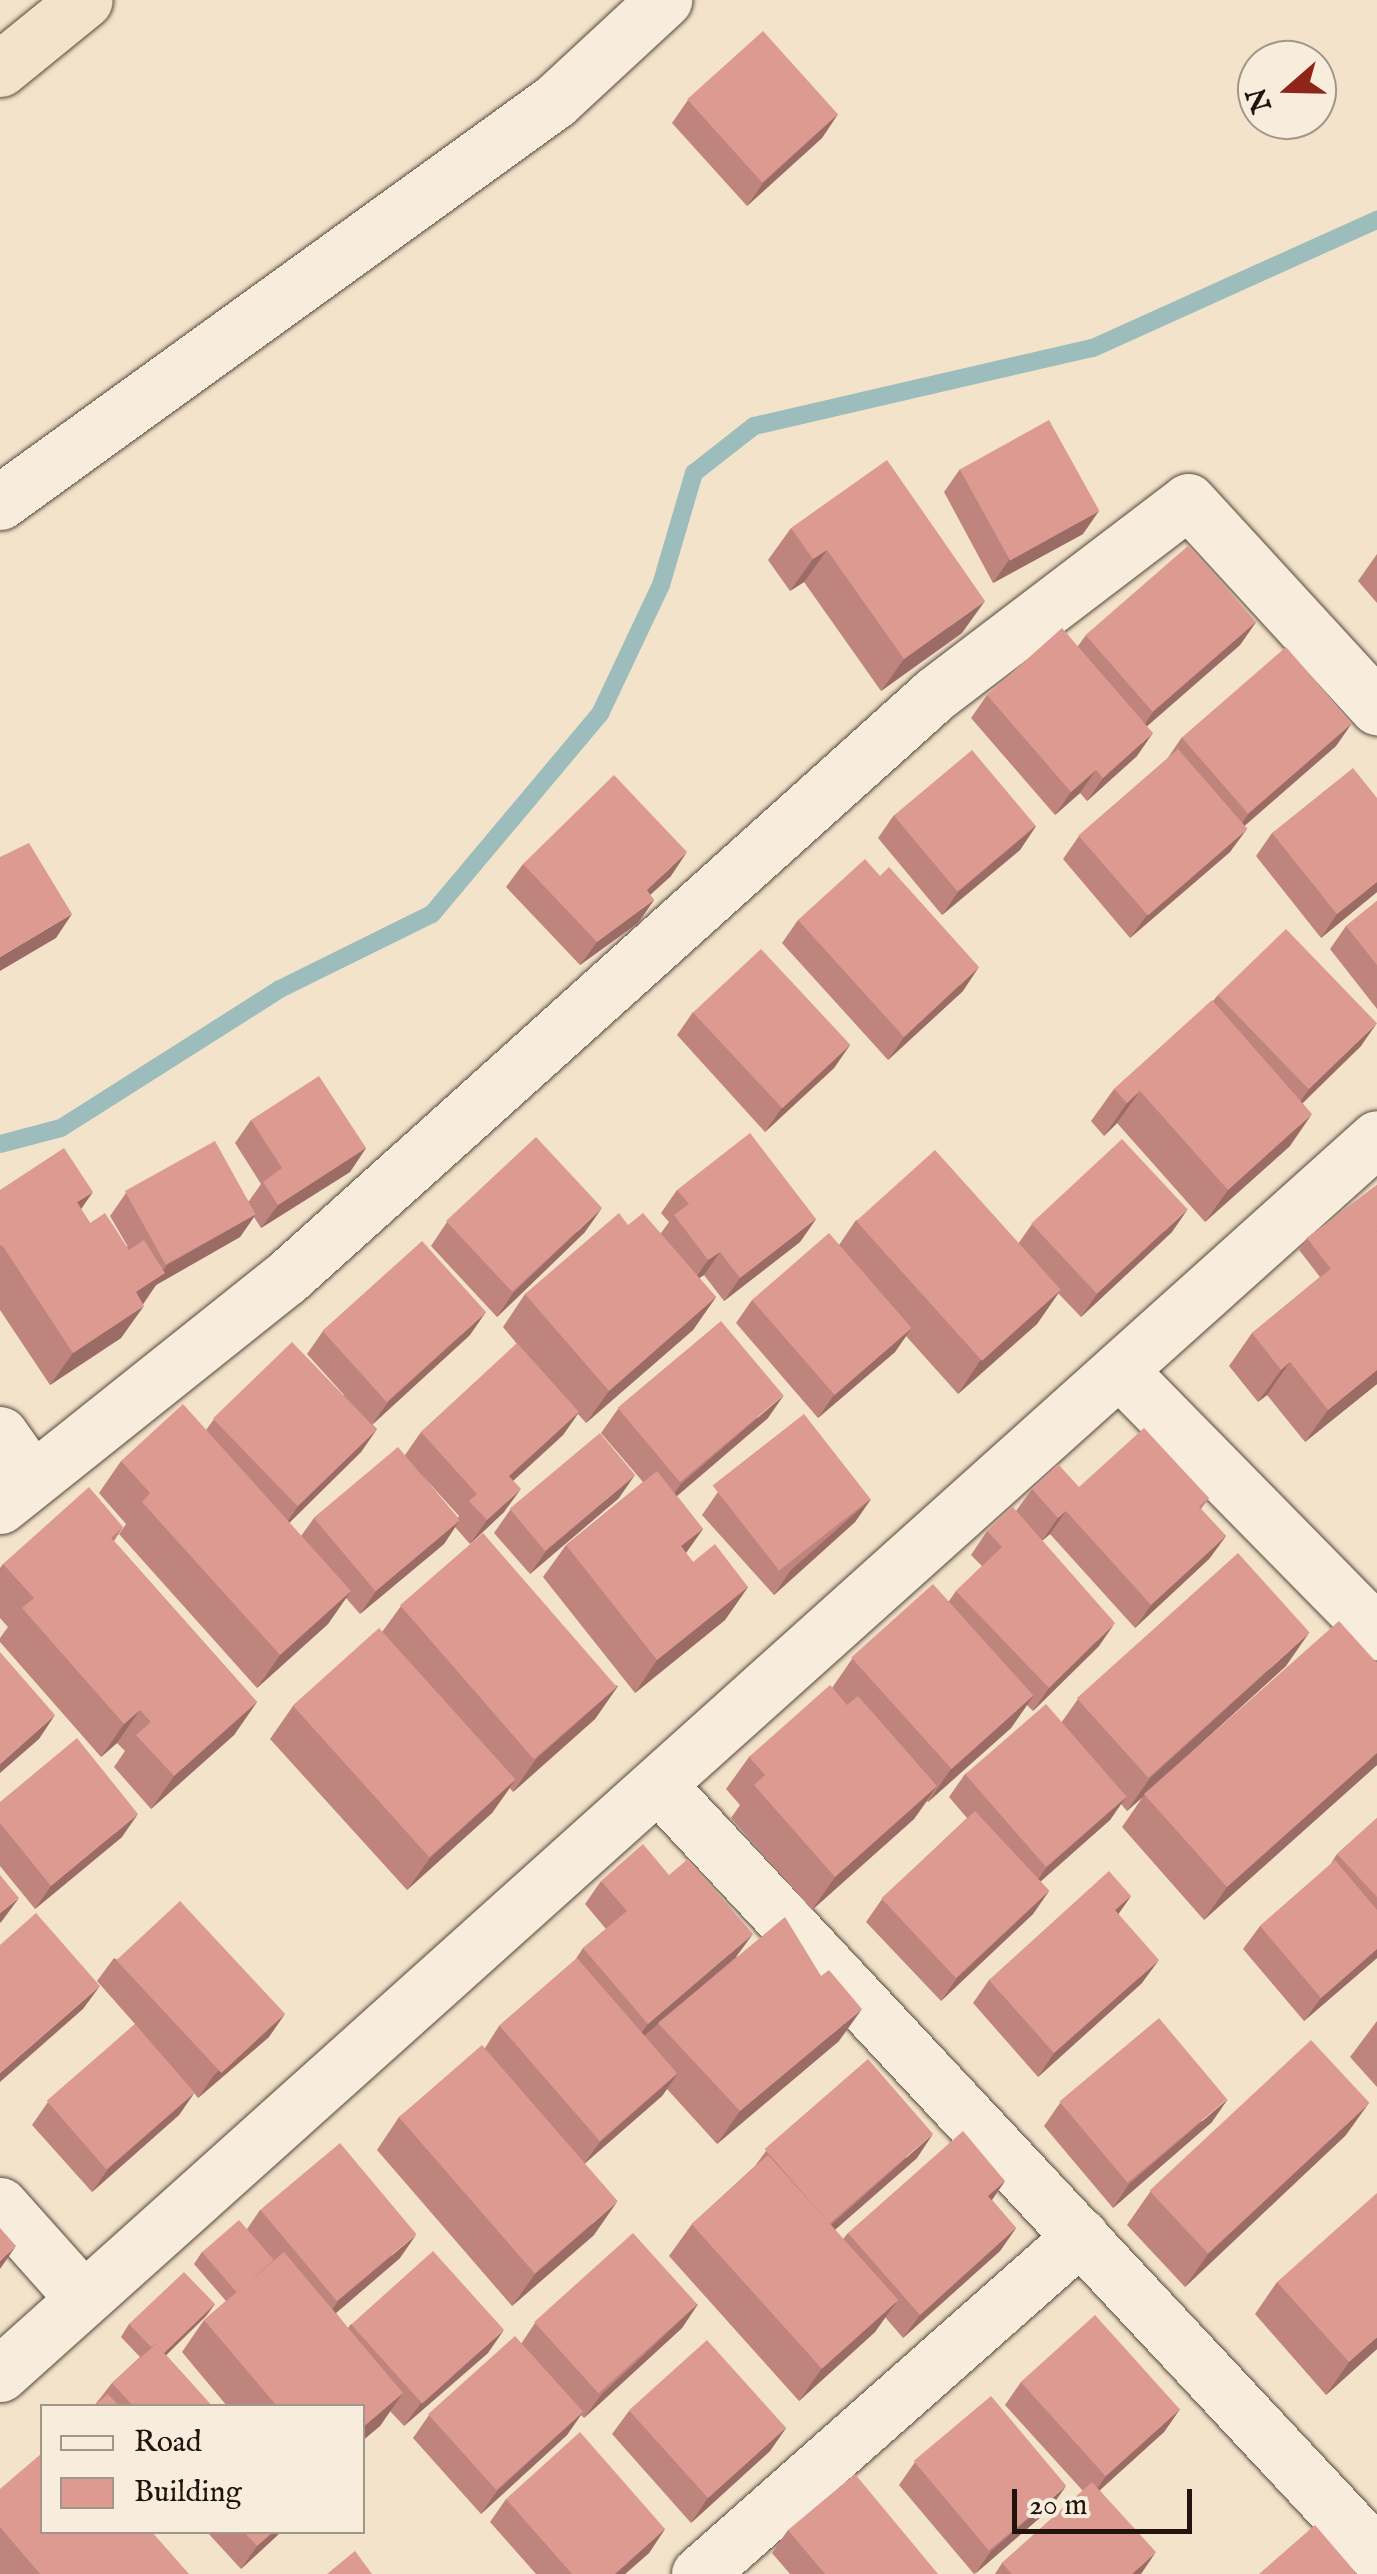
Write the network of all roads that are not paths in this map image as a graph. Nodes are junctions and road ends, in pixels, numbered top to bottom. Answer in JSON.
{"nodes":[{"id":1,"x":85,"y":0,"type":"edge"},
{"id":2,"x":664,"y":0,"type":"edge"},
{"id":3,"x":0,"y":69,"type":"edge"},
{"id":4,"x":0,"y":502,"type":"edge"},
{"id":5,"x":1377,"y":707,"type":"edge"},
{"id":6,"x":1377,"y":1138,"type":"edge"},
{"id":7,"x":1119,"y":1370,"type":"junction"},
{"id":8,"x":10,"y":1472,"type":"edge"},
{"id":9,"x":1377,"y":1632,"type":"edge"},
{"id":10,"x":661,"y":1788,"type":"junction"},
{"id":11,"x":0,"y":2205,"type":"edge"},
{"id":12,"x":1081,"y":2236,"type":"junction"},
{"id":13,"x":82,"y":2297,"type":"junction"},
{"id":14,"x":0,"y":2374,"type":"edge"},
{"id":15,"x":1377,"y":2555,"type":"edge"},
{"id":16,"x":700,"y":2574,"type":"edge"}],
"edges":[{"from":1,"to":3,"type":"highway"},
{"from":2,"to":4,"type":"street"},
{"from":5,"to":8,"type":"street"},
{"from":6,"to":7,"type":"street"},
{"from":7,"to":9,"type":"street"},
{"from":7,"to":10,"type":"street"},
{"from":10,"to":12,"type":"street"},
{"from":10,"to":13,"type":"street"},
{"from":11,"to":13,"type":"street"},
{"from":12,"to":15,"type":"street"},
{"from":12,"to":16,"type":"street"},
{"from":13,"to":14,"type":"street"}]}
